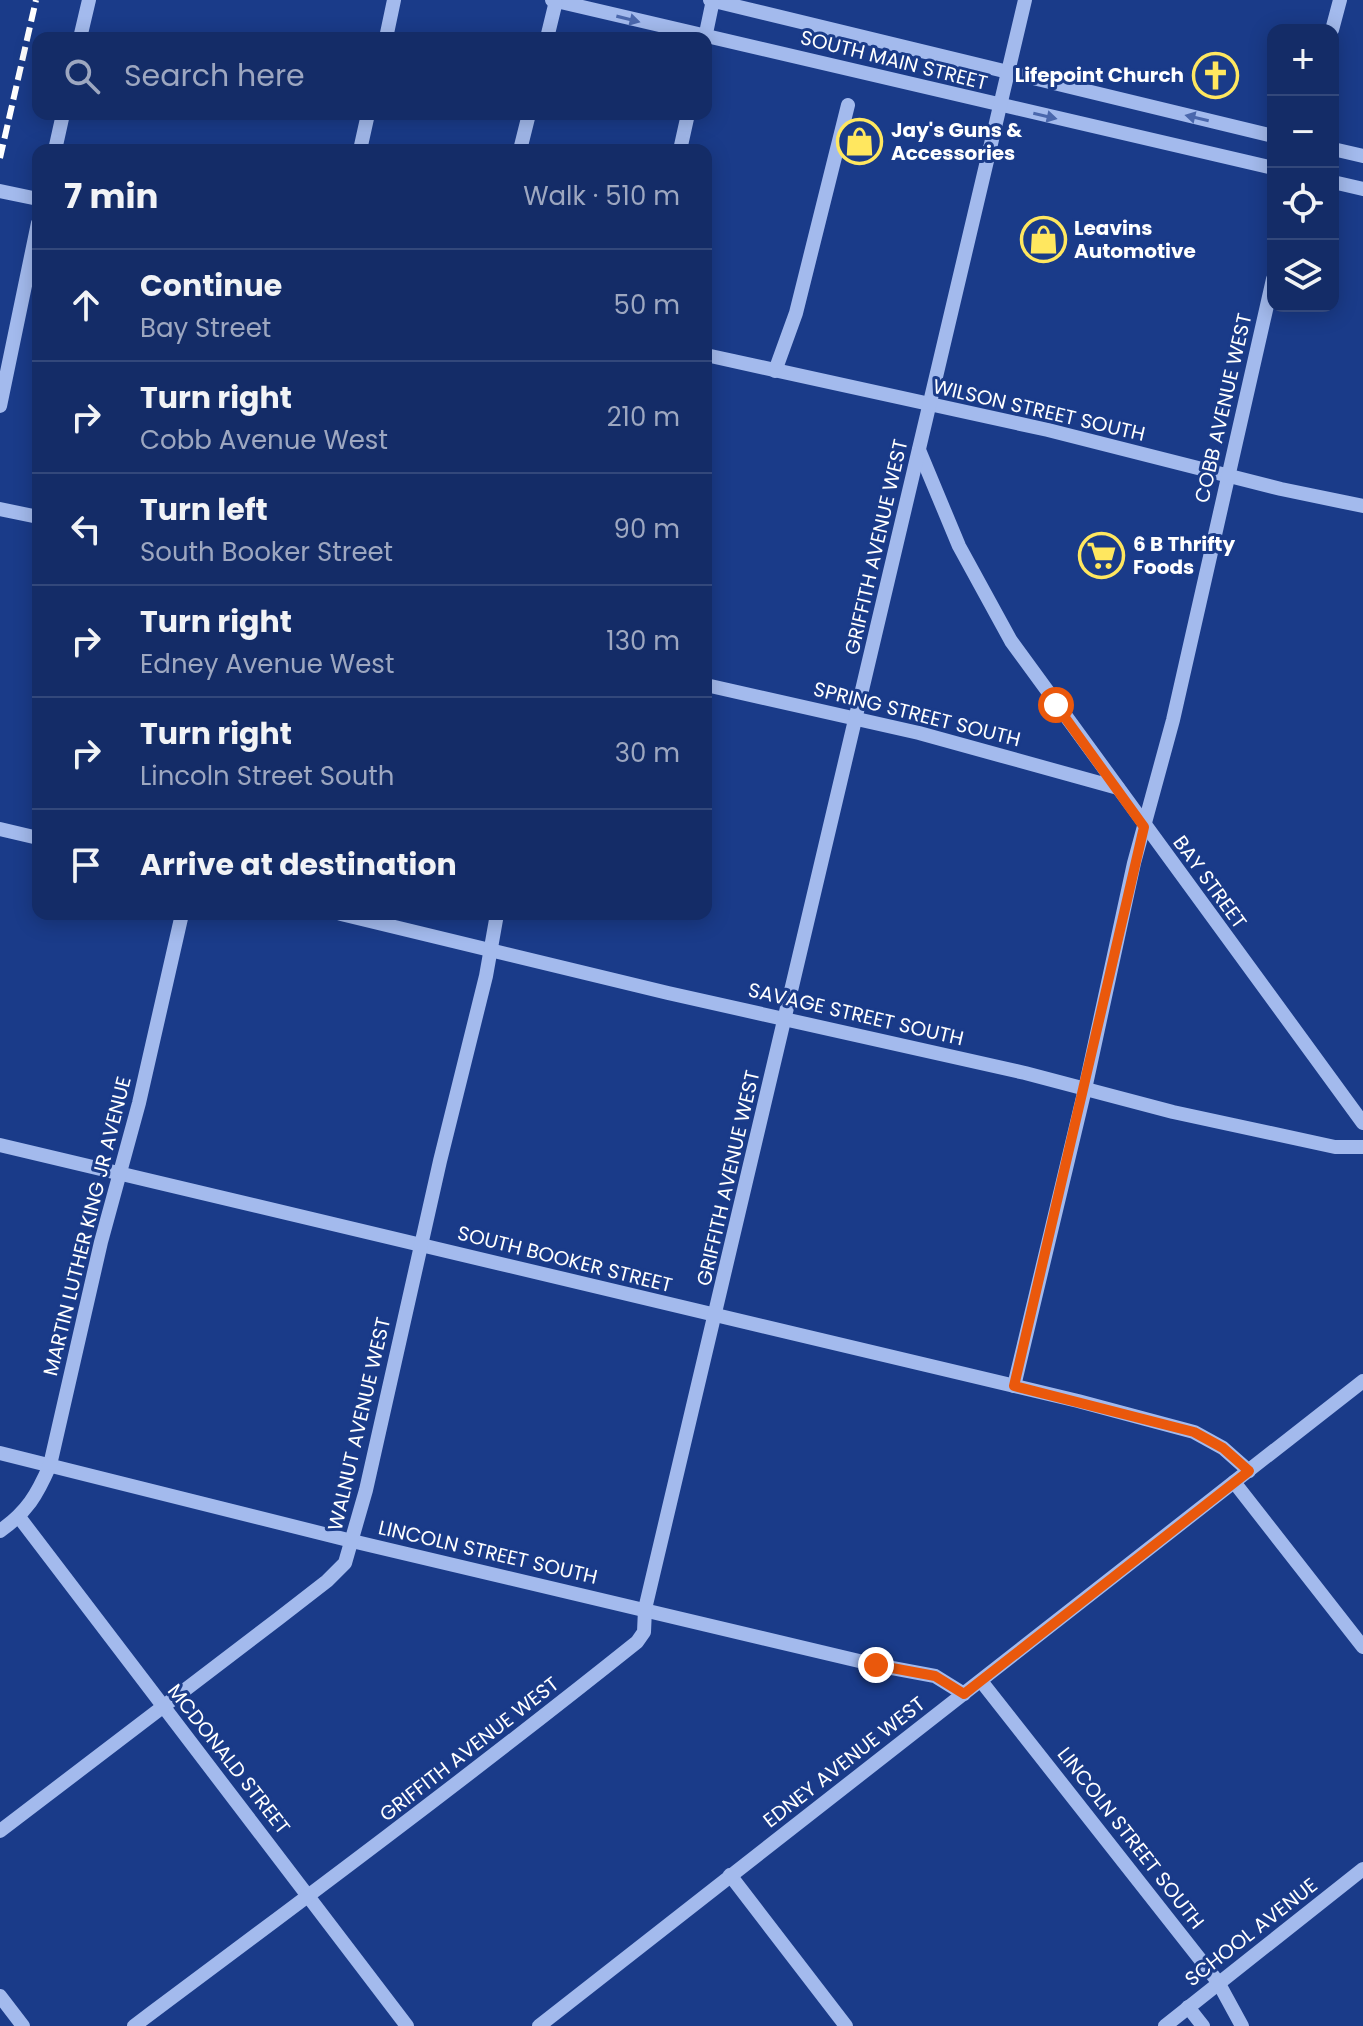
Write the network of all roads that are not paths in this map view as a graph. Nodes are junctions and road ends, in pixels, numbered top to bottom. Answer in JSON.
{"nodes":[{"id":1,"x":89,"y":0,"type":"edge"},
{"id":2,"x":394,"y":0,"type":"edge"},
{"id":3,"x":554,"y":0,"type":"edge"},
{"id":4,"x":712,"y":0,"type":"edge"},
{"id":5,"x":1025,"y":0,"type":"edge"},
{"id":6,"x":1340,"y":0,"type":"edge"},
{"id":7,"x":1334,"y":24,"type":"edge"},
{"id":8,"x":81,"y":32,"type":"edge"},
{"id":9,"x":387,"y":32,"type":"edge"},
{"id":10,"x":548,"y":32,"type":"edge"},
{"id":11,"x":686,"y":32,"type":"edge"},
{"id":12,"x":707,"y":32,"type":"edge"},
{"id":13,"x":712,"y":37,"type":"edge"},
{"id":14,"x":1008,"y":73,"type":"junction"},
{"id":15,"x":848,"y":105,"type":"dead end"},
{"id":16,"x":1000,"y":106,"type":"junction"},
{"id":17,"x":62,"y":120,"type":"edge"},
{"id":18,"x":367,"y":120,"type":"edge"},
{"id":19,"x":528,"y":120,"type":"edge"},
{"id":20,"x":687,"y":120,"type":"edge"},
{"id":21,"x":1267,"y":135,"type":"edge"},
{"id":22,"x":56,"y":144,"type":"edge"},
{"id":23,"x":361,"y":144,"type":"edge"},
{"id":24,"x":522,"y":144,"type":"edge"},
{"id":25,"x":681,"y":144,"type":"edge"},
{"id":26,"x":1339,"y":150,"type":"edge"},
{"id":27,"x":1363,"y":156,"type":"edge"},
{"id":28,"x":1267,"y":167,"type":"edge"},
{"id":29,"x":1339,"y":183,"type":"edge"},
{"id":30,"x":1363,"y":189,"type":"edge"},
{"id":31,"x":0,"y":191,"type":"edge"},
{"id":32,"x":32,"y":198,"type":"edge"},
{"id":33,"x":32,"y":252,"type":"edge"},
{"id":34,"x":1267,"y":306,"type":"edge"},
{"id":35,"x":712,"y":356,"type":"edge"},
{"id":36,"x":775,"y":371,"type":"junction"},
{"id":37,"x":0,"y":406,"type":"edge"},
{"id":38,"x":930,"y":406,"type":"junction"},
{"id":39,"x":919,"y":450,"type":"junction"},
{"id":40,"x":1229,"y":474,"type":"junction"},
{"id":41,"x":1363,"y":506,"type":"edge"},
{"id":42,"x":0,"y":509,"type":"edge"},
{"id":43,"x":32,"y":516,"type":"edge"},
{"id":44,"x":712,"y":686,"type":"edge"},
{"id":45,"x":857,"y":718,"type":"junction"},
{"id":46,"x":1118,"y":788,"type":"junction"},
{"id":47,"x":1144,"y":827,"type":"junction"},
{"id":48,"x":0,"y":829,"type":"edge"},
{"id":49,"x":32,"y":837,"type":"edge"},
{"id":50,"x":181,"y":920,"type":"edge"},
{"id":51,"x":366,"y":920,"type":"edge"},
{"id":52,"x":496,"y":920,"type":"edge"},
{"id":53,"x":491,"y":950,"type":"junction"},
{"id":54,"x":786,"y":1018,"type":"junction"},
{"id":55,"x":1085,"y":1089,"type":"junction"},
{"id":56,"x":1363,"y":1123,"type":"edge"},
{"id":57,"x":0,"y":1145,"type":"edge"},
{"id":58,"x":1363,"y":1147,"type":"edge"},
{"id":59,"x":120,"y":1173,"type":"junction"},
{"id":60,"x":422,"y":1244,"type":"junction"},
{"id":61,"x":715,"y":1316,"type":"junction"},
{"id":62,"x":1363,"y":1381,"type":"edge"},
{"id":63,"x":1014,"y":1386,"type":"junction"},
{"id":64,"x":0,"y":1453,"type":"edge"},
{"id":65,"x":50,"y":1465,"type":"junction"},
{"id":66,"x":1249,"y":1471,"type":"junction"},
{"id":67,"x":1234,"y":1482,"type":"junction"},
{"id":68,"x":19,"y":1517,"type":"junction"},
{"id":69,"x":0,"y":1531,"type":"edge"},
{"id":70,"x":352,"y":1541,"type":"junction"},
{"id":71,"x":645,"y":1609,"type":"junction"},
{"id":72,"x":1363,"y":1647,"type":"edge"},
{"id":73,"x":981,"y":1681,"type":"junction"},
{"id":74,"x":964,"y":1694,"type":"junction"},
{"id":75,"x":162,"y":1706,"type":"junction"},
{"id":76,"x":0,"y":1831,"type":"edge"},
{"id":77,"x":1363,"y":1869,"type":"edge"},
{"id":78,"x":730,"y":1875,"type":"junction"},
{"id":79,"x":308,"y":1897,"type":"junction"},
{"id":80,"x":1218,"y":1982,"type":"junction"},
{"id":81,"x":0,"y":1996,"type":"edge"},
{"id":82,"x":1188,"y":2007,"type":"junction"},
{"id":83,"x":23,"y":2026,"type":"edge"},
{"id":84,"x":134,"y":2026,"type":"edge"},
{"id":85,"x":407,"y":2026,"type":"edge"},
{"id":86,"x":539,"y":2026,"type":"edge"},
{"id":87,"x":846,"y":2026,"type":"edge"},
{"id":88,"x":1165,"y":2026,"type":"edge"},
{"id":89,"x":1203,"y":2026,"type":"edge"},
{"id":90,"x":1242,"y":2026,"type":"edge"}],
"edges":[{"from":1,"to":8,"type":"street"},
{"from":2,"to":9,"type":"street"},
{"from":3,"to":10,"type":"street"},
{"from":3,"to":11,"type":"street","name":"SOUTH MAIN STREET","one_way":true},
{"from":4,"to":12,"type":"street"},
{"from":4,"to":14,"type":"street","name":"SOUTH MAIN STREET"},
{"from":5,"to":14,"type":"street","name":"GRIFFITH AVENUE WEST"},
{"from":6,"to":7,"type":"street"},
{"from":13,"to":16,"type":"street","name":"SOUTH MAIN STREET"},
{"from":14,"to":16,"type":"street","name":"GRIFFITH AVENUE WEST"},
{"from":21,"to":14,"type":"street","name":"SOUTH MAIN STREET","one_way":true},
{"from":15,"to":36,"type":"street"},
{"from":16,"to":28,"type":"street","name":"SOUTH MAIN STREET","one_way":true},
{"from":16,"to":38,"type":"street","name":"GRIFFITH AVENUE WEST"},
{"from":17,"to":22,"type":"street"},
{"from":18,"to":23,"type":"street"},
{"from":19,"to":24,"type":"street"},
{"from":20,"to":25,"type":"street"},
{"from":26,"to":27,"type":"street"},
{"from":29,"to":30,"type":"street"},
{"from":31,"to":32,"type":"street"},
{"from":33,"to":37,"type":"street"},
{"from":34,"to":40,"type":"street","name":"COBB AVENUE WEST"},
{"from":35,"to":36,"type":"street","name":"WILSON STREET SOUTH"},
{"from":36,"to":38,"type":"street","name":"WILSON STREET SOUTH"},
{"from":38,"to":39,"type":"street","name":"GRIFFITH AVENUE WEST"},
{"from":38,"to":40,"type":"street","name":"WILSON STREET SOUTH"},
{"from":39,"to":45,"type":"street","name":"GRIFFITH AVENUE WEST"},
{"from":39,"to":46,"type":"street","name":"BAY STREET"},
{"from":40,"to":41,"type":"street","name":"WILSON STREET SOUTH"},
{"from":40,"to":47,"type":"street","name":"COBB AVENUE WEST"},
{"from":42,"to":43,"type":"street"},
{"from":44,"to":45,"type":"street","name":"SPRING STREET SOUTH"},
{"from":45,"to":46,"type":"street","name":"SPRING STREET SOUTH"},
{"from":45,"to":54,"type":"street","name":"GRIFFITH AVENUE WEST"},
{"from":46,"to":47,"type":"street","name":"BAY STREET"},
{"from":47,"to":55,"type":"street","name":"COBB AVENUE WEST"},
{"from":47,"to":56,"type":"street","name":"BAY STREET"},
{"from":48,"to":49,"type":"street"},
{"from":50,"to":59,"type":"street","name":"MARTIN LUTHER KING JR AVENUE"},
{"from":51,"to":53,"type":"street","name":"SAVAGE STREET SOUTH"},
{"from":52,"to":53,"type":"street","name":"WALNUT AVENUE WEST"},
{"from":53,"to":54,"type":"street","name":"SAVAGE STREET SOUTH"},
{"from":53,"to":60,"type":"street","name":"WALNUT AVENUE WEST"},
{"from":54,"to":55,"type":"street","name":"SAVAGE STREET SOUTH"},
{"from":54,"to":61,"type":"street","name":"GRIFFITH AVENUE WEST"},
{"from":55,"to":58,"type":"street","name":"SAVAGE STREET SOUTH"},
{"from":55,"to":63,"type":"street","name":"COBB AVENUE WEST"},
{"from":57,"to":59,"type":"street","name":"SOUTH BOOKER STREET"},
{"from":59,"to":60,"type":"street","name":"SOUTH BOOKER STREET"},
{"from":59,"to":65,"type":"street","name":"MARTIN LUTHER KING JR AVENUE"},
{"from":60,"to":61,"type":"street","name":"SOUTH BOOKER STREET"},
{"from":60,"to":70,"type":"street","name":"WALNUT AVENUE WEST"},
{"from":61,"to":63,"type":"street","name":"SOUTH BOOKER STREET"},
{"from":61,"to":71,"type":"street","name":"GRIFFITH AVENUE WEST"},
{"from":62,"to":66,"type":"street","name":"EDNEY AVENUE WEST"},
{"from":63,"to":66,"type":"street","name":"SOUTH BOOKER STREET"},
{"from":64,"to":65,"type":"street","name":"LINCOLN STREET SOUTH"},
{"from":65,"to":68,"type":"street","name":"MARTIN LUTHER KING JR AVENUE"},
{"from":65,"to":70,"type":"street","name":"LINCOLN STREET SOUTH"},
{"from":66,"to":67,"type":"street","name":"EDNEY AVENUE WEST"},
{"from":67,"to":72,"type":"street"},
{"from":67,"to":73,"type":"street","name":"EDNEY AVENUE WEST"},
{"from":68,"to":69,"type":"street","name":"MARTIN LUTHER KING JR AVENUE"},
{"from":68,"to":75,"type":"street","name":"MCDONALD STREET"},
{"from":70,"to":71,"type":"street","name":"LINCOLN STREET SOUTH"},
{"from":70,"to":75,"type":"street","name":"WALNUT AVENUE WEST"},
{"from":71,"to":74,"type":"street","name":"LINCOLN STREET SOUTH"},
{"from":71,"to":79,"type":"street","name":"GRIFFITH AVENUE WEST"},
{"from":73,"to":74,"type":"street","name":"EDNEY AVENUE WEST"},
{"from":73,"to":80,"type":"street","name":"LINCOLN STREET SOUTH"},
{"from":74,"to":78,"type":"street","name":"EDNEY AVENUE WEST"},
{"from":75,"to":76,"type":"street","name":"WALNUT AVENUE WEST"},
{"from":75,"to":79,"type":"street","name":"MCDONALD STREET"},
{"from":77,"to":80,"type":"street","name":"SCHOOL AVENUE"},
{"from":78,"to":86,"type":"street","name":"EDNEY AVENUE WEST"},
{"from":78,"to":87,"type":"street"},
{"from":79,"to":84,"type":"street","name":"GRIFFITH AVENUE WEST"},
{"from":79,"to":85,"type":"street","name":"MCDONALD STREET"},
{"from":80,"to":82,"type":"street","name":"SCHOOL AVENUE"},
{"from":80,"to":90,"type":"street","name":"LINCOLN STREET SOUTH"},
{"from":81,"to":83,"type":"street"},
{"from":82,"to":88,"type":"street","name":"SCHOOL AVENUE"},
{"from":82,"to":89,"type":"street"}]}
